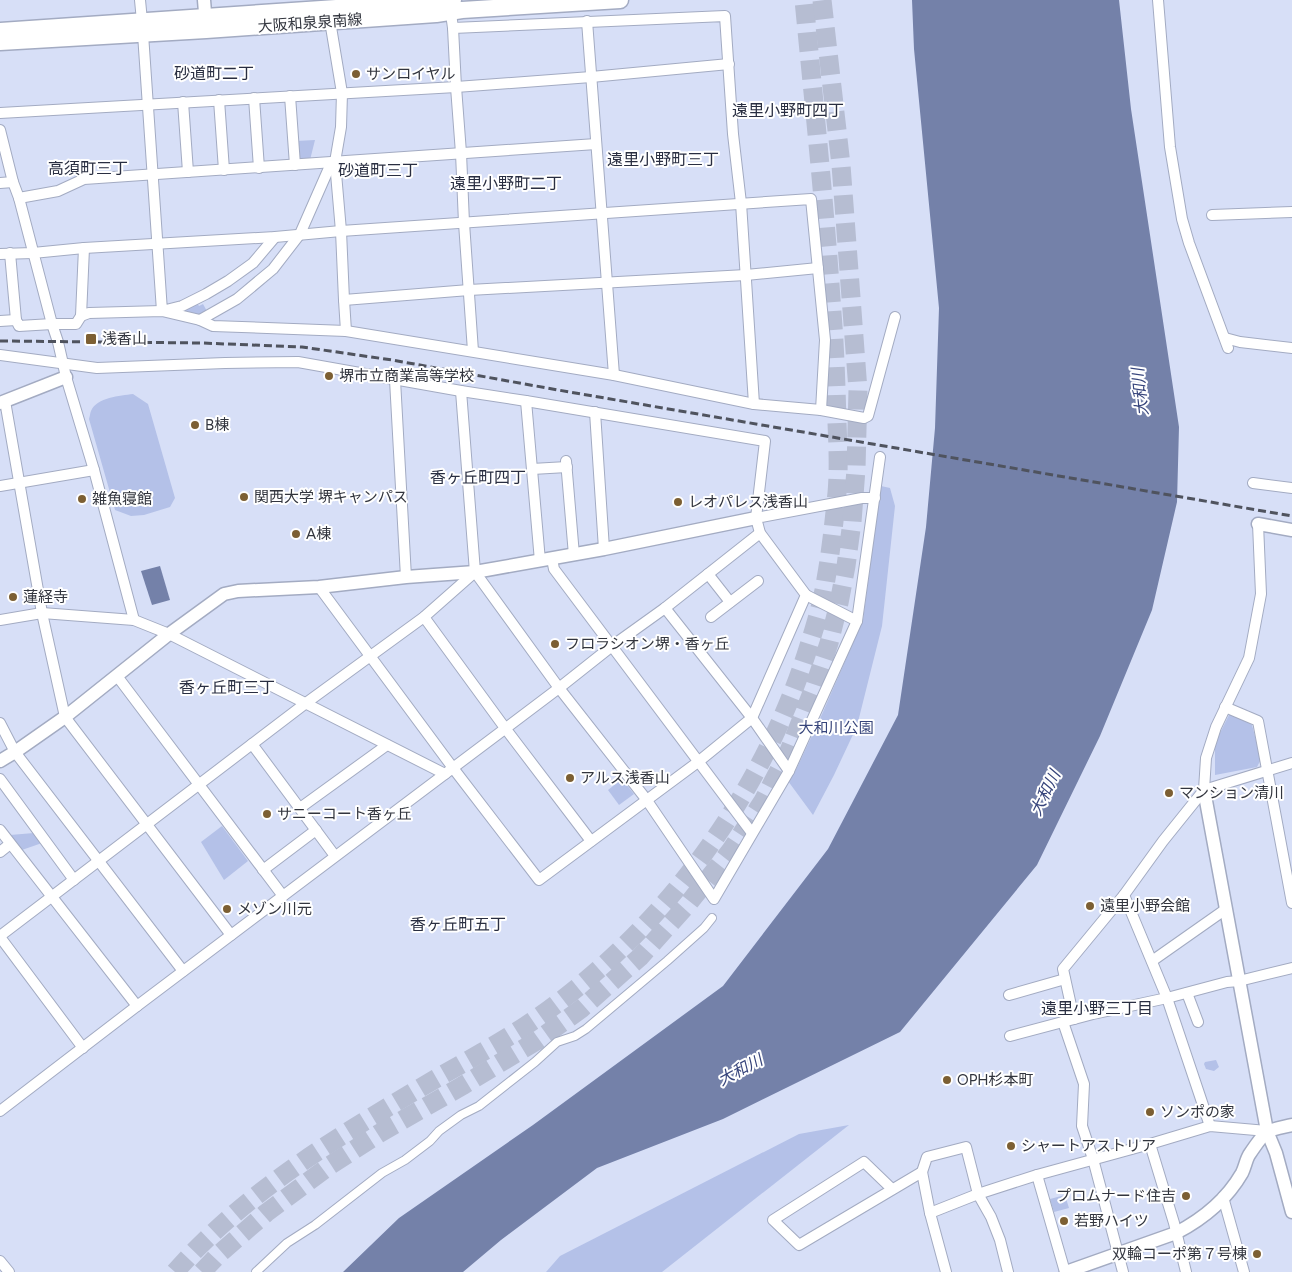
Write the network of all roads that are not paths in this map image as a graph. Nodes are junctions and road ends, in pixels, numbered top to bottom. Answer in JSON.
{"nodes":[{"id":1,"x":140,"y":0,"type":"edge"},
{"id":2,"x":204,"y":0,"type":"edge"},
{"id":3,"x":620,"y":0,"type":"edge"},
{"id":4,"x":1158,"y":0,"type":"edge"},
{"id":5,"x":350,"y":4,"type":"edge"},
{"id":6,"x":283,"y":6,"type":"edge"},
{"id":7,"x":451,"y":8,"type":"edge"},
{"id":8,"x":323,"y":10,"type":"edge"},
{"id":9,"x":587,"y":21,"type":"junction"},
{"id":10,"x":206,"y":24,"type":"junction"},
{"id":11,"x":142,"y":27,"type":"junction"},
{"id":12,"x":0,"y":31,"type":"edge"},
{"id":13,"x":0,"y":42,"type":"edge"},
{"id":14,"x":729,"y":64,"type":"junction"},
{"id":15,"x":592,"y":77,"type":"junction"},
{"id":16,"x":456,"y":87,"type":"junction"},
{"id":17,"x":342,"y":93,"type":"junction"},
{"id":18,"x":290,"y":96,"type":"junction"},
{"id":19,"x":254,"y":98,"type":"junction"},
{"id":20,"x":219,"y":100,"type":"junction"},
{"id":21,"x":183,"y":102,"type":"junction"},
{"id":22,"x":148,"y":104,"type":"junction"},
{"id":23,"x":0,"y":113,"type":"edge"},
{"id":24,"x":0,"y":130,"type":"edge"},
{"id":25,"x":596,"y":144,"type":"junction"},
{"id":26,"x":461,"y":153,"type":"junction"},
{"id":27,"x":335,"y":162,"type":"junction"},
{"id":28,"x":295,"y":165,"type":"junction"},
{"id":29,"x":259,"y":168,"type":"junction"},
{"id":30,"x":224,"y":170,"type":"junction"},
{"id":31,"x":188,"y":172,"type":"junction"},
{"id":32,"x":152,"y":175,"type":"junction"},
{"id":33,"x":13,"y":182,"type":"junction"},
{"id":34,"x":0,"y":183,"type":"edge"},
{"id":35,"x":18,"y":198,"type":"junction"},
{"id":36,"x":741,"y":203,"type":"junction"},
{"id":37,"x":1292,"y":212,"type":"edge"},
{"id":38,"x":602,"y":213,"type":"junction"},
{"id":39,"x":1212,"y":215,"type":"dead end"},
{"id":40,"x":464,"y":223,"type":"junction"},
{"id":41,"x":341,"y":231,"type":"junction"},
{"id":42,"x":300,"y":234,"type":"junction"},
{"id":43,"x":275,"y":237,"type":"junction"},
{"id":44,"x":157,"y":244,"type":"junction"},
{"id":45,"x":84,"y":248,"type":"junction"},
{"id":46,"x":33,"y":252,"type":"junction"},
{"id":47,"x":5,"y":253,"type":"edge"},
{"id":48,"x":818,"y":268,"type":"junction"},
{"id":49,"x":746,"y":275,"type":"junction"},
{"id":50,"x":607,"y":283,"type":"junction"},
{"id":51,"x":469,"y":290,"type":"junction"},
{"id":52,"x":344,"y":300,"type":"junction"},
{"id":53,"x":162,"y":311,"type":"junction"},
{"id":54,"x":81,"y":316,"type":"junction"},
{"id":55,"x":895,"y":317,"type":"dead end"},
{"id":56,"x":16,"y":320,"type":"junction"},
{"id":57,"x":200,"y":320,"type":"junction"},
{"id":58,"x":0,"y":321,"type":"edge"},
{"id":59,"x":52,"y":324,"type":"junction"},
{"id":60,"x":346,"y":331,"type":"junction"},
{"id":61,"x":1292,"y":348,"type":"edge"},
{"id":62,"x":473,"y":352,"type":"junction"},
{"id":63,"x":0,"y":355,"type":"edge"},
{"id":64,"x":63,"y":364,"type":"junction"},
{"id":65,"x":614,"y":375,"type":"junction"},
{"id":66,"x":66,"y":377,"type":"junction"},
{"id":67,"x":395,"y":380,"type":"junction"},
{"id":68,"x":461,"y":391,"type":"junction"},
{"id":69,"x":526,"y":401,"type":"junction"},
{"id":70,"x":3,"y":402,"type":"edge"},
{"id":71,"x":754,"y":404,"type":"junction"},
{"id":72,"x":821,"y":410,"type":"junction"},
{"id":73,"x":595,"y":412,"type":"junction"},
{"id":74,"x":880,"y":457,"type":"dead end"},
{"id":75,"x":532,"y":469,"type":"junction"},
{"id":76,"x":94,"y":470,"type":"junction"},
{"id":77,"x":19,"y":482,"type":"junction"},
{"id":78,"x":1253,"y":483,"type":"dead end"},
{"id":79,"x":0,"y":486,"type":"edge"},
{"id":80,"x":1292,"y":488,"type":"edge"},
{"id":81,"x":875,"y":498,"type":"junction"},
{"id":82,"x":756,"y":518,"type":"junction"},
{"id":83,"x":1258,"y":524,"type":"joint"},
{"id":84,"x":1292,"y":530,"type":"edge"},
{"id":85,"x":760,"y":533,"type":"junction"},
{"id":86,"x":604,"y":549,"type":"junction"},
{"id":87,"x":574,"y":554,"type":"junction"},
{"id":88,"x":546,"y":560,"type":"junction"},
{"id":89,"x":476,"y":572,"type":"junction"},
{"id":90,"x":708,"y":574,"type":"junction"},
{"id":91,"x":406,"y":577,"type":"junction"},
{"id":92,"x":758,"y":581,"type":"dead end"},
{"id":93,"x":319,"y":586,"type":"junction"},
{"id":94,"x":806,"y":595,"type":"junction"},
{"id":95,"x":730,"y":602,"type":"junction"},
{"id":96,"x":665,"y":608,"type":"junction"},
{"id":97,"x":42,"y":613,"type":"junction"},
{"id":98,"x":424,"y":617,"type":"junction"},
{"id":99,"x":711,"y":617,"type":"dead end"},
{"id":100,"x":0,"y":620,"type":"edge"},
{"id":101,"x":134,"y":620,"type":"junction"},
{"id":102,"x":857,"y":621,"type":"junction"},
{"id":103,"x":169,"y":634,"type":"junction"},
{"id":104,"x":612,"y":646,"type":"junction"},
{"id":105,"x":371,"y":656,"type":"junction"},
{"id":106,"x":117,"y":676,"type":"junction"},
{"id":107,"x":559,"y":688,"type":"junction"},
{"id":108,"x":306,"y":703,"type":"junction"},
{"id":109,"x":1225,"y":707,"type":"junction"},
{"id":110,"x":65,"y":717,"type":"junction"},
{"id":111,"x":752,"y":718,"type":"junction"},
{"id":112,"x":0,"y":722,"type":"edge"},
{"id":113,"x":505,"y":728,"type":"junction"},
{"id":114,"x":252,"y":744,"type":"junction"},
{"id":115,"x":387,"y":744,"type":"junction"},
{"id":116,"x":15,"y":752,"type":"junction"},
{"id":117,"x":0,"y":760,"type":"edge"},
{"id":118,"x":698,"y":762,"type":"junction"},
{"id":119,"x":1292,"y":763,"type":"edge"},
{"id":120,"x":789,"y":770,"type":"junction"},
{"id":121,"x":1267,"y":770,"type":"junction"},
{"id":122,"x":449,"y":771,"type":"junction"},
{"id":123,"x":0,"y":779,"type":"edge"},
{"id":124,"x":198,"y":785,"type":"junction"},
{"id":125,"x":1204,"y":790,"type":"junction"},
{"id":126,"x":646,"y":800,"type":"junction"},
{"id":127,"x":300,"y":808,"type":"junction"},
{"id":128,"x":147,"y":824,"type":"junction"},
{"id":129,"x":0,"y":830,"type":"edge"},
{"id":130,"x":316,"y":830,"type":"junction"},
{"id":131,"x":752,"y":833,"type":"junction"},
{"id":132,"x":591,"y":841,"type":"junction"},
{"id":133,"x":10,"y":844,"type":"junction"},
{"id":134,"x":0,"y":852,"type":"edge"},
{"id":135,"x":336,"y":856,"type":"junction"},
{"id":136,"x":98,"y":861,"type":"junction"},
{"id":137,"x":263,"y":870,"type":"junction"},
{"id":138,"x":74,"y":880,"type":"junction"},
{"id":139,"x":1124,"y":895,"type":"junction"},
{"id":140,"x":283,"y":896,"type":"junction"},
{"id":141,"x":51,"y":898,"type":"junction"},
{"id":142,"x":1292,"y":903,"type":"edge"},
{"id":143,"x":1226,"y":909,"type":"junction"},
{"id":144,"x":712,"y":918,"type":"dead end"},
{"id":145,"x":231,"y":935,"type":"junction"},
{"id":146,"x":0,"y":936,"type":"edge"},
{"id":147,"x":1152,"y":961,"type":"junction"},
{"id":148,"x":1292,"y":968,"type":"edge"},
{"id":149,"x":183,"y":971,"type":"junction"},
{"id":150,"x":1065,"y":979,"type":"junction"},
{"id":151,"x":1239,"y":981,"type":"junction"},
{"id":152,"x":1187,"y":993,"type":"junction"},
{"id":153,"x":1009,"y":995,"type":"dead end"},
{"id":154,"x":1167,"y":998,"type":"junction"},
{"id":155,"x":137,"y":1006,"type":"junction"},
{"id":156,"x":1074,"y":1019,"type":"junction"},
{"id":157,"x":1063,"y":1022,"type":"junction"},
{"id":158,"x":1198,"y":1022,"type":"dead end"},
{"id":159,"x":1010,"y":1036,"type":"dead end"},
{"id":160,"x":83,"y":1048,"type":"junction"},
{"id":161,"x":0,"y":1111,"type":"edge"},
{"id":162,"x":1292,"y":1125,"type":"edge"},
{"id":163,"x":1210,"y":1126,"type":"junction"},
{"id":164,"x":1267,"y":1131,"type":"junction"},
{"id":165,"x":1150,"y":1144,"type":"junction"},
{"id":166,"x":1093,"y":1159,"type":"junction"},
{"id":167,"x":922,"y":1172,"type":"junction"},
{"id":168,"x":1037,"y":1175,"type":"junction"},
{"id":169,"x":892,"y":1189,"type":"junction"},
{"id":170,"x":978,"y":1194,"type":"junction"},
{"id":171,"x":1224,"y":1197,"type":"junction"},
{"id":172,"x":1292,"y":1212,"type":"edge"},
{"id":173,"x":930,"y":1213,"type":"junction"},
{"id":174,"x":1176,"y":1233,"type":"junction"},
{"id":175,"x":1118,"y":1254,"type":"junction"},
{"id":176,"x":0,"y":1260,"type":"edge"},
{"id":177,"x":9,"y":1272,"type":"edge"},
{"id":178,"x":256,"y":1272,"type":"edge"},
{"id":179,"x":946,"y":1272,"type":"edge"},
{"id":180,"x":1008,"y":1272,"type":"edge"},
{"id":181,"x":1066,"y":1272,"type":"edge"},
{"id":182,"x":1123,"y":1272,"type":"edge"},
{"id":183,"x":1186,"y":1272,"type":"edge"},
{"id":184,"x":1244,"y":1272,"type":"edge"}],
"edges":[{"from":1,"to":11,"type":"street"},
{"from":2,"to":10,"type":"street"},
{"from":3,"to":7,"type":"main road","name":"大阪和泉泉南線"},
{"from":4,"to":61,"type":"street"},
{"from":5,"to":7,"type":"main road","name":"大阪和泉泉南線"},
{"from":5,"to":8,"type":"main road","name":"大阪和泉泉南線"},
{"from":6,"to":8,"type":"main road","name":"大阪和泉泉南線"},
{"from":6,"to":10,"type":"main road","name":"大阪和泉泉南線"},
{"from":7,"to":8,"type":"main road","name":"大阪和泉泉南線"},
{"from":7,"to":9,"type":"street"},
{"from":7,"to":16,"type":"street"},
{"from":8,"to":10,"type":"main road","name":"大阪和泉泉南線"},
{"from":8,"to":17,"type":"street"},
{"from":9,"to":14,"type":"street"},
{"from":9,"to":15,"type":"street"},
{"from":10,"to":11,"type":"main road","name":"大阪和泉泉南線"},
{"from":11,"to":12,"type":"main road","name":"大阪和泉泉南線"},
{"from":11,"to":13,"type":"main road","name":"大阪和泉泉南線"},
{"from":11,"to":22,"type":"street"},
{"from":14,"to":15,"type":"street"},
{"from":14,"to":36,"type":"street"},
{"from":15,"to":16,"type":"street"},
{"from":15,"to":25,"type":"street"},
{"from":16,"to":17,"type":"street"},
{"from":16,"to":26,"type":"street"},
{"from":17,"to":18,"type":"street"},
{"from":17,"to":27,"type":"street"},
{"from":18,"to":19,"type":"street"},
{"from":18,"to":28,"type":"street"},
{"from":19,"to":20,"type":"street"},
{"from":19,"to":29,"type":"street"},
{"from":20,"to":21,"type":"street"},
{"from":20,"to":30,"type":"street"},
{"from":21,"to":22,"type":"street"},
{"from":21,"to":31,"type":"street"},
{"from":22,"to":23,"type":"street"},
{"from":22,"to":32,"type":"street"},
{"from":24,"to":33,"type":"street"},
{"from":25,"to":26,"type":"street"},
{"from":25,"to":38,"type":"street"},
{"from":26,"to":27,"type":"street"},
{"from":26,"to":40,"type":"street"},
{"from":27,"to":28,"type":"street"},
{"from":27,"to":41,"type":"street"},
{"from":27,"to":42,"type":"street"},
{"from":28,"to":29,"type":"street"},
{"from":29,"to":30,"type":"street"},
{"from":30,"to":31,"type":"street"},
{"from":31,"to":32,"type":"street"},
{"from":32,"to":35,"type":"street"},
{"from":32,"to":44,"type":"street"},
{"from":33,"to":34,"type":"street"},
{"from":33,"to":35,"type":"street"},
{"from":35,"to":46,"type":"street"},
{"from":36,"to":38,"type":"street"},
{"from":36,"to":48,"type":"street"},
{"from":36,"to":49,"type":"street"},
{"from":37,"to":39,"type":"street"},
{"from":38,"to":40,"type":"street"},
{"from":38,"to":50,"type":"street"},
{"from":40,"to":41,"type":"street"},
{"from":40,"to":51,"type":"street"},
{"from":41,"to":42,"type":"street"},
{"from":41,"to":52,"type":"street"},
{"from":42,"to":43,"type":"street"},
{"from":42,"to":57,"type":"street"},
{"from":43,"to":44,"type":"street"},
{"from":43,"to":53,"type":"street"},
{"from":44,"to":45,"type":"street"},
{"from":44,"to":53,"type":"street"},
{"from":45,"to":46,"type":"street"},
{"from":45,"to":54,"type":"street"},
{"from":46,"to":47,"type":"street"},
{"from":46,"to":59,"type":"street"},
{"from":47,"to":56,"type":"street"},
{"from":48,"to":49,"type":"street"},
{"from":48,"to":72,"type":"street"},
{"from":49,"to":50,"type":"street"},
{"from":49,"to":71,"type":"street"},
{"from":50,"to":51,"type":"street"},
{"from":50,"to":65,"type":"street"},
{"from":51,"to":52,"type":"street"},
{"from":51,"to":62,"type":"street"},
{"from":52,"to":60,"type":"street"},
{"from":53,"to":54,"type":"street"},
{"from":53,"to":57,"type":"street"},
{"from":54,"to":59,"type":"street"},
{"from":55,"to":72,"type":"street"},
{"from":56,"to":58,"type":"street"},
{"from":56,"to":59,"type":"street"},
{"from":57,"to":60,"type":"street"},
{"from":59,"to":64,"type":"street"},
{"from":60,"to":62,"type":"street"},
{"from":62,"to":65,"type":"street"},
{"from":63,"to":64,"type":"street"},
{"from":64,"to":66,"type":"street"},
{"from":64,"to":67,"type":"street"},
{"from":65,"to":71,"type":"street"},
{"from":66,"to":70,"type":"street"},
{"from":66,"to":76,"type":"street"},
{"from":67,"to":68,"type":"street"},
{"from":67,"to":91,"type":"street"},
{"from":68,"to":69,"type":"street"},
{"from":68,"to":89,"type":"street"},
{"from":69,"to":73,"type":"street"},
{"from":69,"to":75,"type":"street"},
{"from":70,"to":77,"type":"street"},
{"from":71,"to":72,"type":"street"},
{"from":73,"to":82,"type":"street"},
{"from":73,"to":86,"type":"street"},
{"from":74,"to":81,"type":"street"},
{"from":75,"to":87,"type":"street"},
{"from":75,"to":88,"type":"street"},
{"from":76,"to":77,"type":"street"},
{"from":76,"to":101,"type":"street"},
{"from":77,"to":79,"type":"street"},
{"from":77,"to":97,"type":"street"},
{"from":78,"to":80,"type":"street"},
{"from":81,"to":82,"type":"street"},
{"from":81,"to":102,"type":"street"},
{"from":82,"to":85,"type":"street"},
{"from":82,"to":86,"type":"street"},
{"from":83,"to":84,"type":"street"},
{"from":83,"to":109,"type":"street"},
{"from":85,"to":90,"type":"street"},
{"from":85,"to":94,"type":"street"},
{"from":86,"to":87,"type":"street"},
{"from":87,"to":88,"type":"street"},
{"from":88,"to":89,"type":"street"},
{"from":88,"to":104,"type":"street"},
{"from":89,"to":91,"type":"street"},
{"from":89,"to":98,"type":"street"},
{"from":89,"to":107,"type":"street"},
{"from":90,"to":95,"type":"street"},
{"from":90,"to":96,"type":"street"},
{"from":91,"to":93,"type":"street"},
{"from":92,"to":95,"type":"street"},
{"from":93,"to":103,"type":"street"},
{"from":93,"to":105,"type":"street"},
{"from":94,"to":102,"type":"street"},
{"from":94,"to":111,"type":"street"},
{"from":95,"to":99,"type":"street"},
{"from":96,"to":104,"type":"street"},
{"from":96,"to":111,"type":"street"},
{"from":97,"to":100,"type":"street"},
{"from":97,"to":101,"type":"street"},
{"from":97,"to":110,"type":"street"},
{"from":98,"to":105,"type":"street"},
{"from":98,"to":113,"type":"street"},
{"from":101,"to":103,"type":"street"},
{"from":102,"to":120,"type":"street"},
{"from":103,"to":106,"type":"street"},
{"from":103,"to":108,"type":"street"},
{"from":104,"to":107,"type":"street"},
{"from":104,"to":118,"type":"street"},
{"from":105,"to":108,"type":"street"},
{"from":105,"to":122,"type":"street"},
{"from":106,"to":110,"type":"street"},
{"from":106,"to":124,"type":"street"},
{"from":107,"to":113,"type":"street"},
{"from":107,"to":126,"type":"street"},
{"from":108,"to":114,"type":"street"},
{"from":108,"to":115,"type":"street"},
{"from":109,"to":121,"type":"street"},
{"from":109,"to":125,"type":"street"},
{"from":110,"to":116,"type":"street"},
{"from":110,"to":128,"type":"street"},
{"from":111,"to":118,"type":"street"},
{"from":111,"to":120,"type":"street"},
{"from":112,"to":116,"type":"street"},
{"from":113,"to":122,"type":"street"},
{"from":113,"to":132,"type":"street"},
{"from":114,"to":124,"type":"street"},
{"from":114,"to":127,"type":"street"},
{"from":115,"to":122,"type":"street"},
{"from":115,"to":127,"type":"street"},
{"from":116,"to":117,"type":"street"},
{"from":116,"to":136,"type":"street"},
{"from":118,"to":126,"type":"street"},
{"from":118,"to":131,"type":"street"},
{"from":119,"to":121,"type":"street"},
{"from":120,"to":131,"type":"street"},
{"from":121,"to":125,"type":"street"},
{"from":121,"to":142,"type":"street"},
{"from":122,"to":132,"type":"street"},
{"from":122,"to":135,"type":"street"},
{"from":123,"to":138,"type":"street"},
{"from":124,"to":128,"type":"street"},
{"from":124,"to":137,"type":"street"},
{"from":125,"to":139,"type":"street"},
{"from":125,"to":143,"type":"street"},
{"from":126,"to":131,"type":"street"},
{"from":126,"to":132,"type":"street"},
{"from":127,"to":130,"type":"street"},
{"from":128,"to":136,"type":"street"},
{"from":128,"to":145,"type":"street"},
{"from":129,"to":133,"type":"street"},
{"from":130,"to":135,"type":"street"},
{"from":130,"to":137,"type":"street"},
{"from":133,"to":134,"type":"street"},
{"from":133,"to":141,"type":"street"},
{"from":135,"to":140,"type":"street"},
{"from":136,"to":138,"type":"street"},
{"from":136,"to":149,"type":"street"},
{"from":137,"to":140,"type":"street"},
{"from":138,"to":141,"type":"street"},
{"from":139,"to":147,"type":"street"},
{"from":139,"to":150,"type":"street"},
{"from":140,"to":145,"type":"street"},
{"from":141,"to":146,"type":"street"},
{"from":141,"to":155,"type":"street"},
{"from":143,"to":147,"type":"street"},
{"from":143,"to":151,"type":"street"},
{"from":144,"to":178,"type":"street"},
{"from":145,"to":149,"type":"street"},
{"from":146,"to":160,"type":"street"},
{"from":147,"to":154,"type":"street"},
{"from":148,"to":151,"type":"street"},
{"from":149,"to":155,"type":"street"},
{"from":150,"to":153,"type":"street"},
{"from":150,"to":156,"type":"street"},
{"from":151,"to":152,"type":"street"},
{"from":151,"to":164,"type":"street"},
{"from":152,"to":154,"type":"street"},
{"from":152,"to":158,"type":"street"},
{"from":154,"to":156,"type":"street"},
{"from":154,"to":163,"type":"street"},
{"from":155,"to":160,"type":"street"},
{"from":156,"to":157,"type":"street"},
{"from":157,"to":159,"type":"street"},
{"from":157,"to":166,"type":"street"},
{"from":160,"to":161,"type":"street"},
{"from":162,"to":164,"type":"street"},
{"from":163,"to":164,"type":"street"},
{"from":163,"to":165,"type":"street"},
{"from":164,"to":171,"type":"street"},
{"from":164,"to":172,"type":"street"},
{"from":165,"to":166,"type":"street"},
{"from":165,"to":174,"type":"street"},
{"from":166,"to":168,"type":"street"},
{"from":166,"to":175,"type":"street"},
{"from":167,"to":169,"type":"street"},
{"from":167,"to":170,"type":"street"},
{"from":167,"to":173,"type":"street"},
{"from":168,"to":170,"type":"street"},
{"from":168,"to":181,"type":"street"},
{"from":169,"to":169,"type":"street"},
{"from":170,"to":173,"type":"street"},
{"from":170,"to":180,"type":"street"},
{"from":171,"to":174,"type":"street"},
{"from":171,"to":184,"type":"street"},
{"from":173,"to":179,"type":"street"},
{"from":174,"to":175,"type":"street"},
{"from":174,"to":183,"type":"street"},
{"from":175,"to":181,"type":"street"},
{"from":175,"to":182,"type":"street"},
{"from":176,"to":177,"type":"street"}]}
